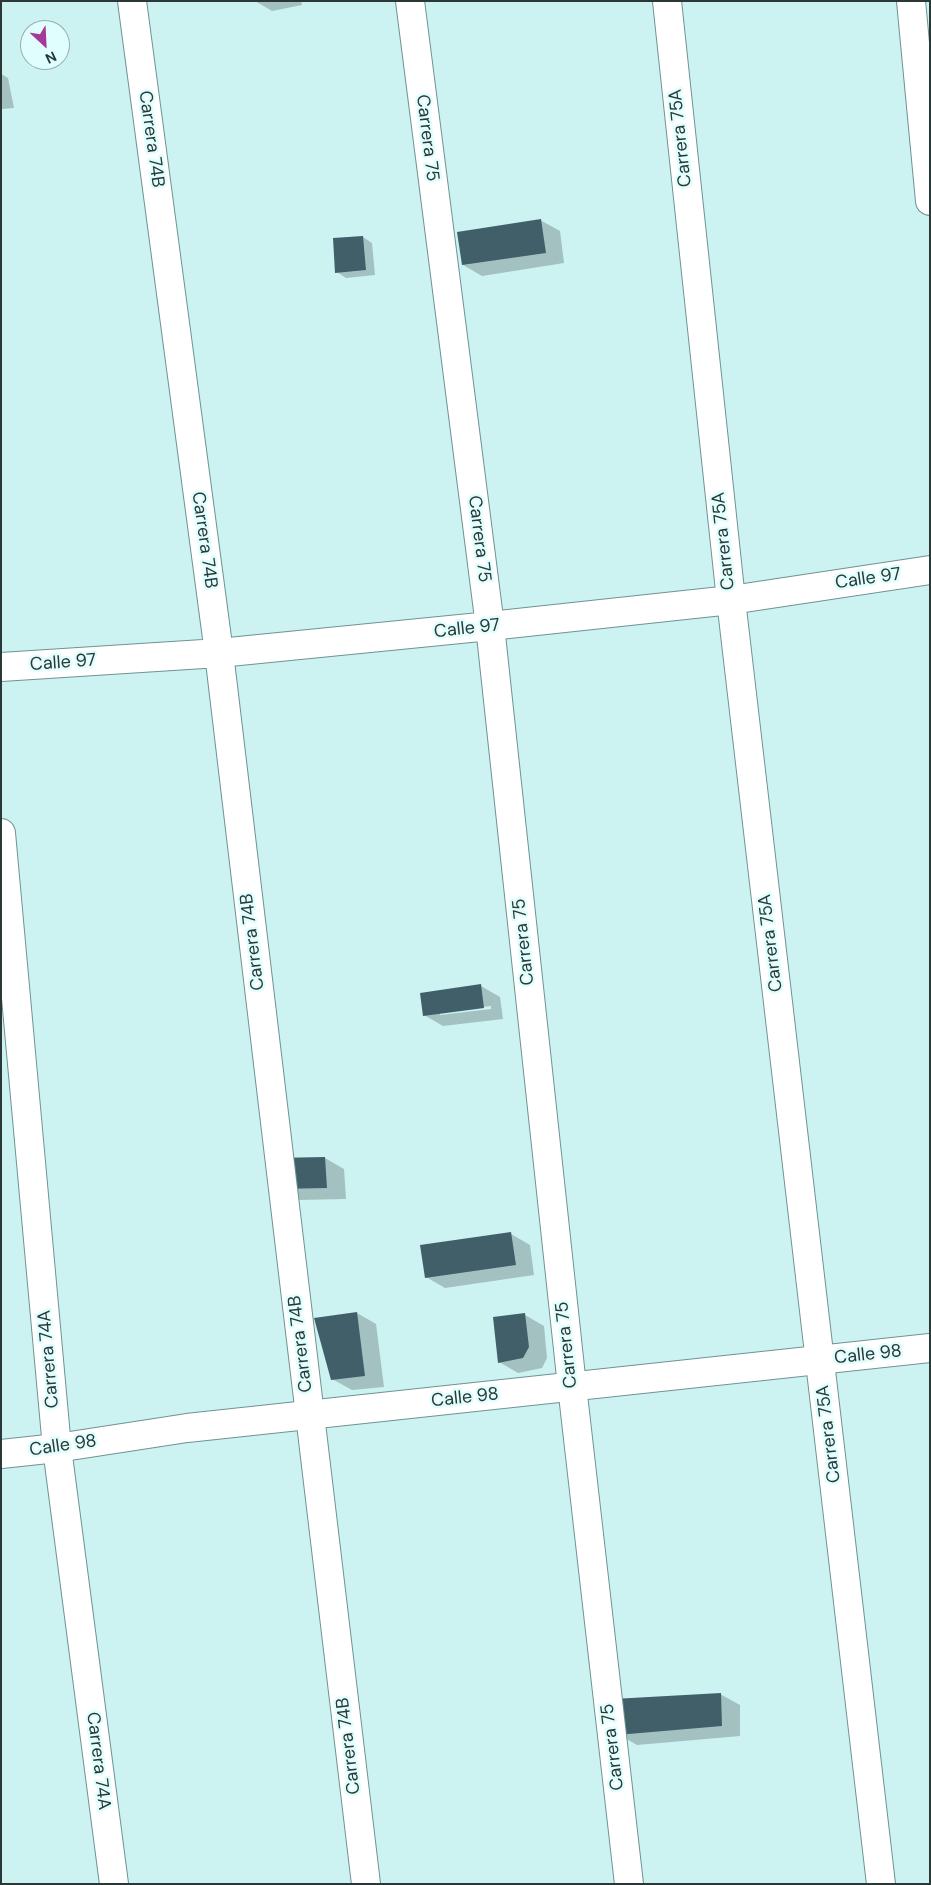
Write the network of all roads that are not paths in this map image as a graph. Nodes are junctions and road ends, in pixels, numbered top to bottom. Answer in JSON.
{"nodes":[{"id":1,"x":132,"y":1,"type":"edge"},
{"id":2,"x":410,"y":1,"type":"edge"},
{"id":3,"x":667,"y":1,"type":"edge"},
{"id":4,"x":911,"y":1,"type":"edge"},
{"id":5,"x":930,"y":201,"type":"edge"},
{"id":6,"x":930,"y":570,"type":"edge"},
{"id":7,"x":731,"y":600,"type":"junction"},
{"id":8,"x":490,"y":626,"type":"junction"},
{"id":9,"x":219,"y":654,"type":"junction"},
{"id":10,"x":1,"y":667,"type":"edge"},
{"id":11,"x":1,"y":833,"type":"edge"},
{"id":12,"x":930,"y":1348,"type":"edge"},
{"id":13,"x":820,"y":1360,"type":"junction"},
{"id":14,"x":572,"y":1386,"type":"junction"},
{"id":15,"x":309,"y":1414,"type":"junction"},
{"id":16,"x":57,"y":1448,"type":"junction"},
{"id":17,"x":1,"y":1454,"type":"edge"},
{"id":18,"x":114,"y":1884,"type":"edge"},
{"id":19,"x":366,"y":1884,"type":"edge"},
{"id":20,"x":629,"y":1884,"type":"edge"},
{"id":21,"x":881,"y":1884,"type":"edge"}],
"edges":[{"from":1,"to":9,"type":"street","name":"Carrera 74B"},
{"from":2,"to":8,"type":"street","name":"Carrera 75"},
{"from":3,"to":7,"type":"street","name":"Carrera 75A"},
{"from":4,"to":5,"type":"street"},
{"from":6,"to":7,"type":"street","name":"Calle 97"},
{"from":7,"to":8,"type":"street","name":"Calle 97"},
{"from":7,"to":13,"type":"street","name":"Carrera 75A"},
{"from":8,"to":9,"type":"street","name":"Calle 97"},
{"from":8,"to":14,"type":"street","name":"Carrera 75"},
{"from":9,"to":10,"type":"street","name":"Calle 97"},
{"from":9,"to":15,"type":"street","name":"Carrera 74B"},
{"from":11,"to":16,"type":"street","name":"Carrera 74A"},
{"from":12,"to":13,"type":"street","name":"Calle 98"},
{"from":13,"to":14,"type":"street","name":"Calle 98"},
{"from":13,"to":21,"type":"street","name":"Carrera 75A"},
{"from":14,"to":15,"type":"street","name":"Calle 98"},
{"from":14,"to":20,"type":"street","name":"Carrera 75"},
{"from":15,"to":16,"type":"street","name":"Calle 98"},
{"from":15,"to":19,"type":"street","name":"Carrera 74B"},
{"from":16,"to":17,"type":"street","name":"Calle 98"},
{"from":16,"to":18,"type":"street","name":"Carrera 74A"}]}
